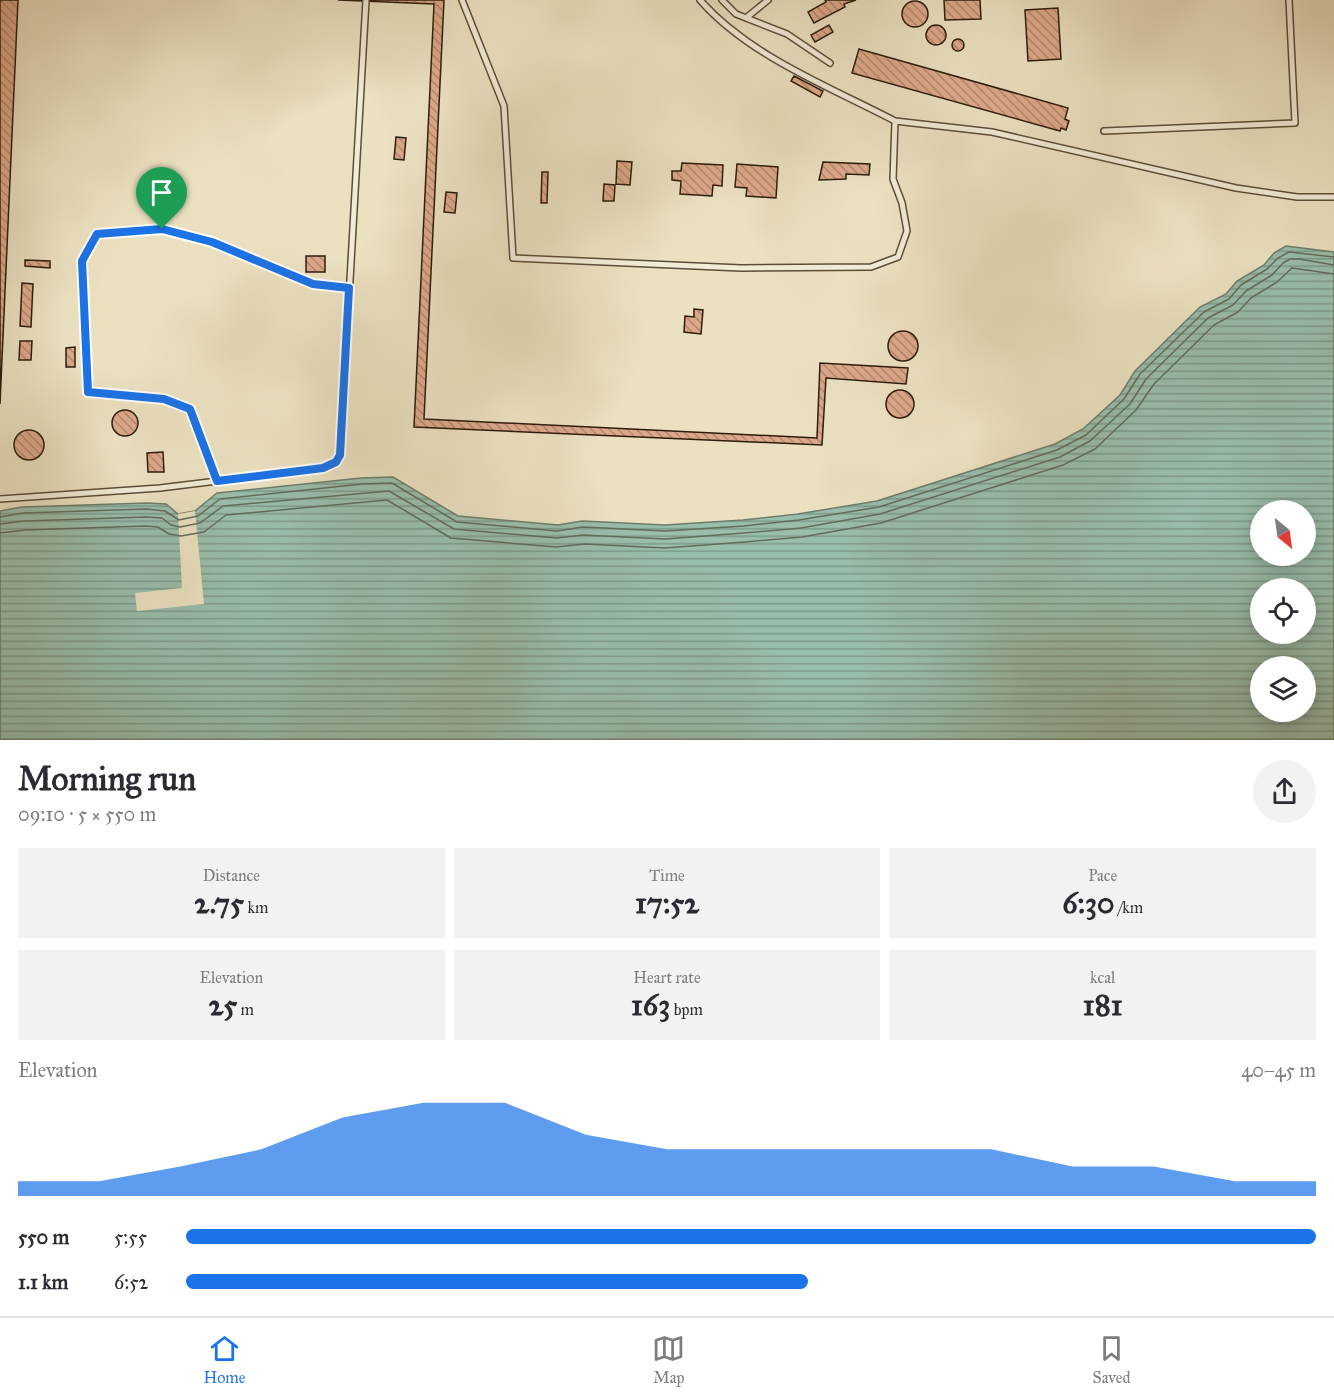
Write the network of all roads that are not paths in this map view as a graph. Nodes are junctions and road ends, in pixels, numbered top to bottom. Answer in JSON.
{"nodes":[{"id":1,"x":366,"y":0,"type":"edge"},
{"id":2,"x":462,"y":0,"type":"edge"},
{"id":3,"x":700,"y":0,"type":"edge"},
{"id":4,"x":722,"y":0,"type":"edge"},
{"id":5,"x":768,"y":0,"type":"edge"},
{"id":6,"x":1289,"y":0,"type":"edge"},
{"id":7,"x":746,"y":18,"type":"junction"},
{"id":8,"x":830,"y":63,"type":"dead end"},
{"id":9,"x":895,"y":121,"type":"junction"},
{"id":10,"x":1104,"y":130,"type":"dead end"},
{"id":11,"x":1334,"y":197,"type":"edge"},
{"id":12,"x":349,"y":288,"type":"junction"},
{"id":13,"x":217,"y":481,"type":"junction"},
{"id":14,"x":0,"y":499,"type":"edge"}],
"edges":[{"from":1,"to":12,"type":"lane"},
{"from":2,"to":9,"type":"lane"},
{"from":3,"to":9,"type":"lane"},
{"from":4,"to":7,"type":"lane"},
{"from":5,"to":7,"type":"lane"},
{"from":6,"to":10,"type":"lane"},
{"from":7,"to":8,"type":"lane"},
{"from":9,"to":11,"type":"lane"},
{"from":12,"to":13,"type":"lane"},
{"from":12,"to":13,"type":"lane"},
{"from":13,"to":14,"type":"lane"}]}
